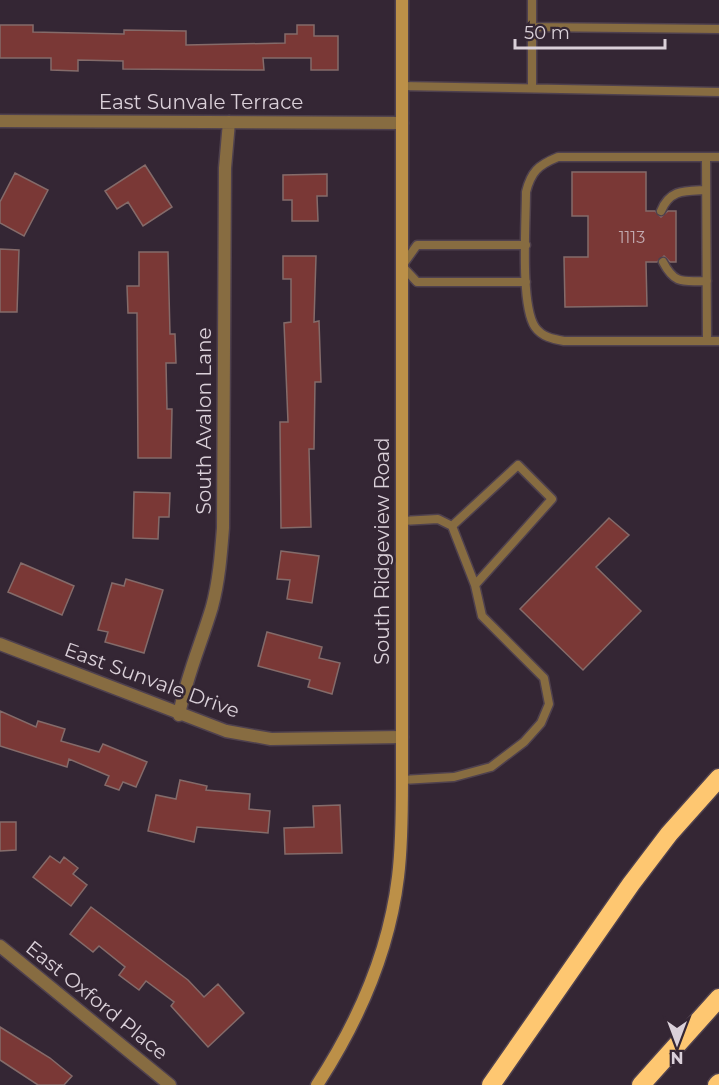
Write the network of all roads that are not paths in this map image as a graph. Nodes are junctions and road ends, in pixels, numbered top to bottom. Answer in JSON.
{"nodes":[{"id":1,"x":402,"y":0,"type":"edge"},
{"id":2,"x":532,"y":0,"type":"edge"},
{"id":3,"x":532,"y":27,"type":"junction"},
{"id":4,"x":719,"y":29,"type":"edge"},
{"id":5,"x":401,"y":86,"type":"junction"},
{"id":6,"x":532,"y":88,"type":"junction"},
{"id":7,"x":719,"y":92,"type":"edge"},
{"id":8,"x":0,"y":121,"type":"edge"},
{"id":9,"x":229,"y":122,"type":"junction"},
{"id":10,"x":402,"y":123,"type":"junction"},
{"id":11,"x":706,"y":157,"type":"junction"},
{"id":12,"x":719,"y":157,"type":"edge"},
{"id":13,"x":706,"y":190,"type":"junction"},
{"id":14,"x":661,"y":211,"type":"dead end"},
{"id":15,"x":526,"y":245,"type":"junction"},
{"id":16,"x":663,"y":262,"type":"dead end"},
{"id":17,"x":402,"y":266,"type":"junction"},
{"id":18,"x":526,"y":282,"type":"junction"},
{"id":19,"x":707,"y":282,"type":"junction"},
{"id":20,"x":707,"y":341,"type":"junction"},
{"id":21,"x":719,"y":341,"type":"edge"},
{"id":22,"x":402,"y":520,"type":"junction"},
{"id":23,"x":452,"y":526,"type":"junction"},
{"id":24,"x":474,"y":585,"type":"junction"},
{"id":25,"x":0,"y":644,"type":"edge"},
{"id":26,"x":179,"y":715,"type":"junction"},
{"id":27,"x":402,"y":737,"type":"junction"},
{"id":28,"x":719,"y":778,"type":"edge"},
{"id":29,"x":402,"y":780,"type":"junction"},
{"id":30,"x":0,"y":946,"type":"edge"},
{"id":31,"x":719,"y":998,"type":"edge"},
{"id":32,"x":170,"y":1085,"type":"edge"},
{"id":33,"x":317,"y":1085,"type":"edge"},
{"id":34,"x":491,"y":1085,"type":"edge"},
{"id":35,"x":641,"y":1085,"type":"edge"}],
"edges":[{"from":1,"to":5,"type":"main road","name":"South Ridgeview Road"},
{"from":2,"to":3,"type":"lane"},
{"from":3,"to":4,"type":"lane"},
{"from":3,"to":6,"type":"lane"},
{"from":5,"to":6,"type":"lane"},
{"from":5,"to":10,"type":"main road","name":"South Ridgeview Road"},
{"from":6,"to":7,"type":"lane"},
{"from":8,"to":9,"type":"street","name":"East Sunvale Terrace"},
{"from":9,"to":10,"type":"street","name":"East Sunvale Terrace"},
{"from":9,"to":26,"type":"street","name":"South Avalon Lane"},
{"from":10,"to":17,"type":"main road","name":"South Ridgeview Road"},
{"from":11,"to":12,"type":"lane"},
{"from":11,"to":13,"type":"lane"},
{"from":11,"to":15,"type":"lane"},
{"from":13,"to":14,"type":"lane"},
{"from":13,"to":19,"type":"lane"},
{"from":15,"to":17,"type":"lane"},
{"from":15,"to":18,"type":"lane"},
{"from":16,"to":19,"type":"lane"},
{"from":17,"to":18,"type":"lane"},
{"from":17,"to":22,"type":"main road","name":"South Ridgeview Road"},
{"from":18,"to":20,"type":"lane"},
{"from":19,"to":20,"type":"lane"},
{"from":20,"to":21,"type":"lane"},
{"from":22,"to":23,"type":"lane"},
{"from":22,"to":27,"type":"main road","name":"South Ridgeview Road"},
{"from":23,"to":24,"type":"lane"},
{"from":23,"to":24,"type":"lane"},
{"from":24,"to":29,"type":"lane"},
{"from":25,"to":26,"type":"street","name":"East Sunvale Drive"},
{"from":26,"to":27,"type":"street","name":"East Sunvale Drive"},
{"from":27,"to":29,"type":"main road","name":"South Ridgeview Road"},
{"from":28,"to":34,"type":"highway"},
{"from":29,"to":33,"type":"main road","name":"South Ridgeview Road"},
{"from":30,"to":32,"type":"street","name":"East Oxford Place"},
{"from":31,"to":35,"type":"highway"}]}
